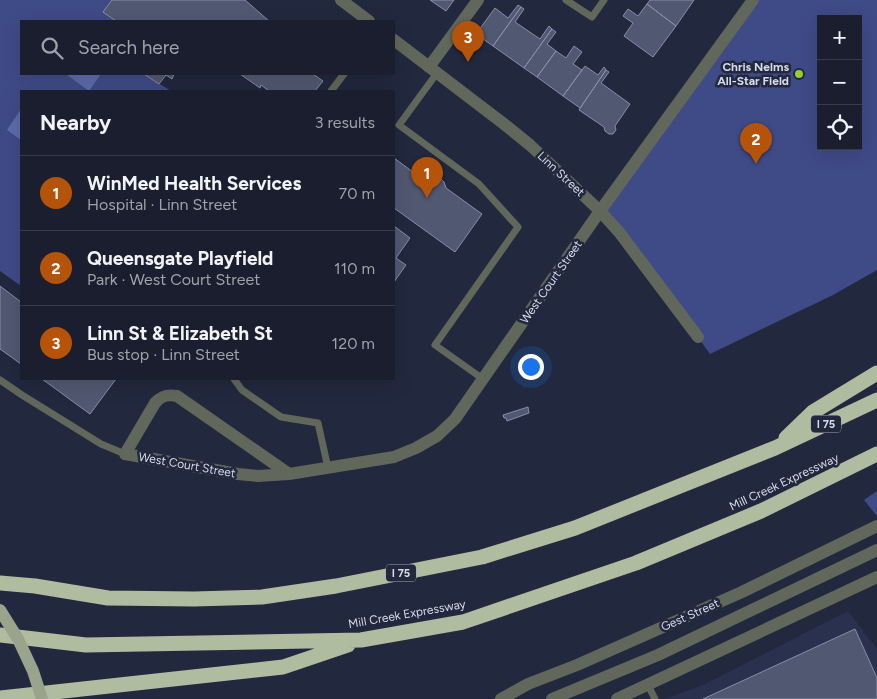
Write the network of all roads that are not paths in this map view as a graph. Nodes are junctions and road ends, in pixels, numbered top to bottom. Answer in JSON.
{"nodes":[{"id":1,"x":341,"y":0,"type":"edge"},
{"id":2,"x":478,"y":0,"type":"edge"},
{"id":3,"x":566,"y":0,"type":"edge"},
{"id":4,"x":604,"y":0,"type":"edge"},
{"id":5,"x":753,"y":0,"type":"edge"},
{"id":6,"x":368,"y":20,"type":"edge"},
{"id":7,"x":395,"y":41,"type":"edge"},
{"id":8,"x":433,"y":70,"type":"junction"},
{"id":9,"x":343,"y":75,"type":"edge"},
{"id":10,"x":332,"y":90,"type":"edge"},
{"id":11,"x":600,"y":212,"type":"junction"},
{"id":12,"x":698,"y":337,"type":"dead end"},
{"id":13,"x":877,"y":372,"type":"edge"},
{"id":14,"x":483,"y":379,"type":"junction"},
{"id":15,"x":0,"y":380,"type":"edge"},
{"id":16,"x":235,"y":380,"type":"edge"},
{"id":17,"x":877,"y":400,"type":"edge"},
{"id":18,"x":775,"y":448,"type":"junction"},
{"id":19,"x":125,"y":454,"type":"junction"},
{"id":20,"x":877,"y":454,"type":"edge"},
{"id":21,"x":328,"y":468,"type":"junction"},
{"id":22,"x":288,"y":474,"type":"junction"},
{"id":23,"x":877,"y":526,"type":"edge"},
{"id":24,"x":877,"y":550,"type":"edge"},
{"id":25,"x":877,"y":577,"type":"edge"},
{"id":26,"x":0,"y":583,"type":"edge"},
{"id":27,"x":0,"y":610,"type":"edge"},
{"id":28,"x":0,"y":635,"type":"edge"},
{"id":29,"x":361,"y":640,"type":"junction"},
{"id":30,"x":648,"y":685,"type":"junction"},
{"id":31,"x":0,"y":698,"type":"edge"},
{"id":32,"x":42,"y":699,"type":"edge"},
{"id":33,"x":501,"y":699,"type":"edge"},
{"id":34,"x":552,"y":699,"type":"edge"},
{"id":35,"x":618,"y":699,"type":"edge"},
{"id":36,"x":655,"y":699,"type":"edge"}],
"edges":[{"from":1,"to":6,"type":"street"},
{"from":2,"to":8,"type":"street"},
{"from":3,"to":4,"type":"lane"},
{"from":5,"to":11,"type":"street","name":"West Court Street"},
{"from":7,"to":8,"type":"street","name":"Linn Street"},
{"from":8,"to":11,"type":"street","name":"Linn Street"},
{"from":8,"to":14,"type":"lane"},
{"from":9,"to":10,"type":"lane"},
{"from":11,"to":12,"type":"street","name":"Linn Street"},
{"from":11,"to":14,"type":"street","name":"West Court Street"},
{"from":13,"to":18,"type":"highway"},
{"from":14,"to":21,"type":"street","name":"West Court Street"},
{"from":15,"to":19,"type":"lane"},
{"from":16,"to":21,"type":"lane"},
{"from":17,"to":18,"type":"highway","number":"I 75"},
{"from":18,"to":26,"type":"highway","number":"I 75"},
{"from":19,"to":22,"type":"street","name":"West Court Street"},
{"from":19,"to":22,"type":"street","name":"West Court Street"},
{"from":20,"to":29,"type":"highway","name":"Mill Creek Expressway"},
{"from":21,"to":22,"type":"street","name":"West Court Street"},
{"from":23,"to":33,"type":"street","name":"Gest Street"},
{"from":24,"to":34,"type":"street"},
{"from":25,"to":30,"type":"street"},
{"from":27,"to":32,"type":"main road","bridge":true},
{"from":28,"to":29,"type":"highway","name":"Mill Creek Expressway"},
{"from":29,"to":31,"type":"highway"},
{"from":30,"to":35,"type":"street"},
{"from":30,"to":36,"type":"lane"}]}
